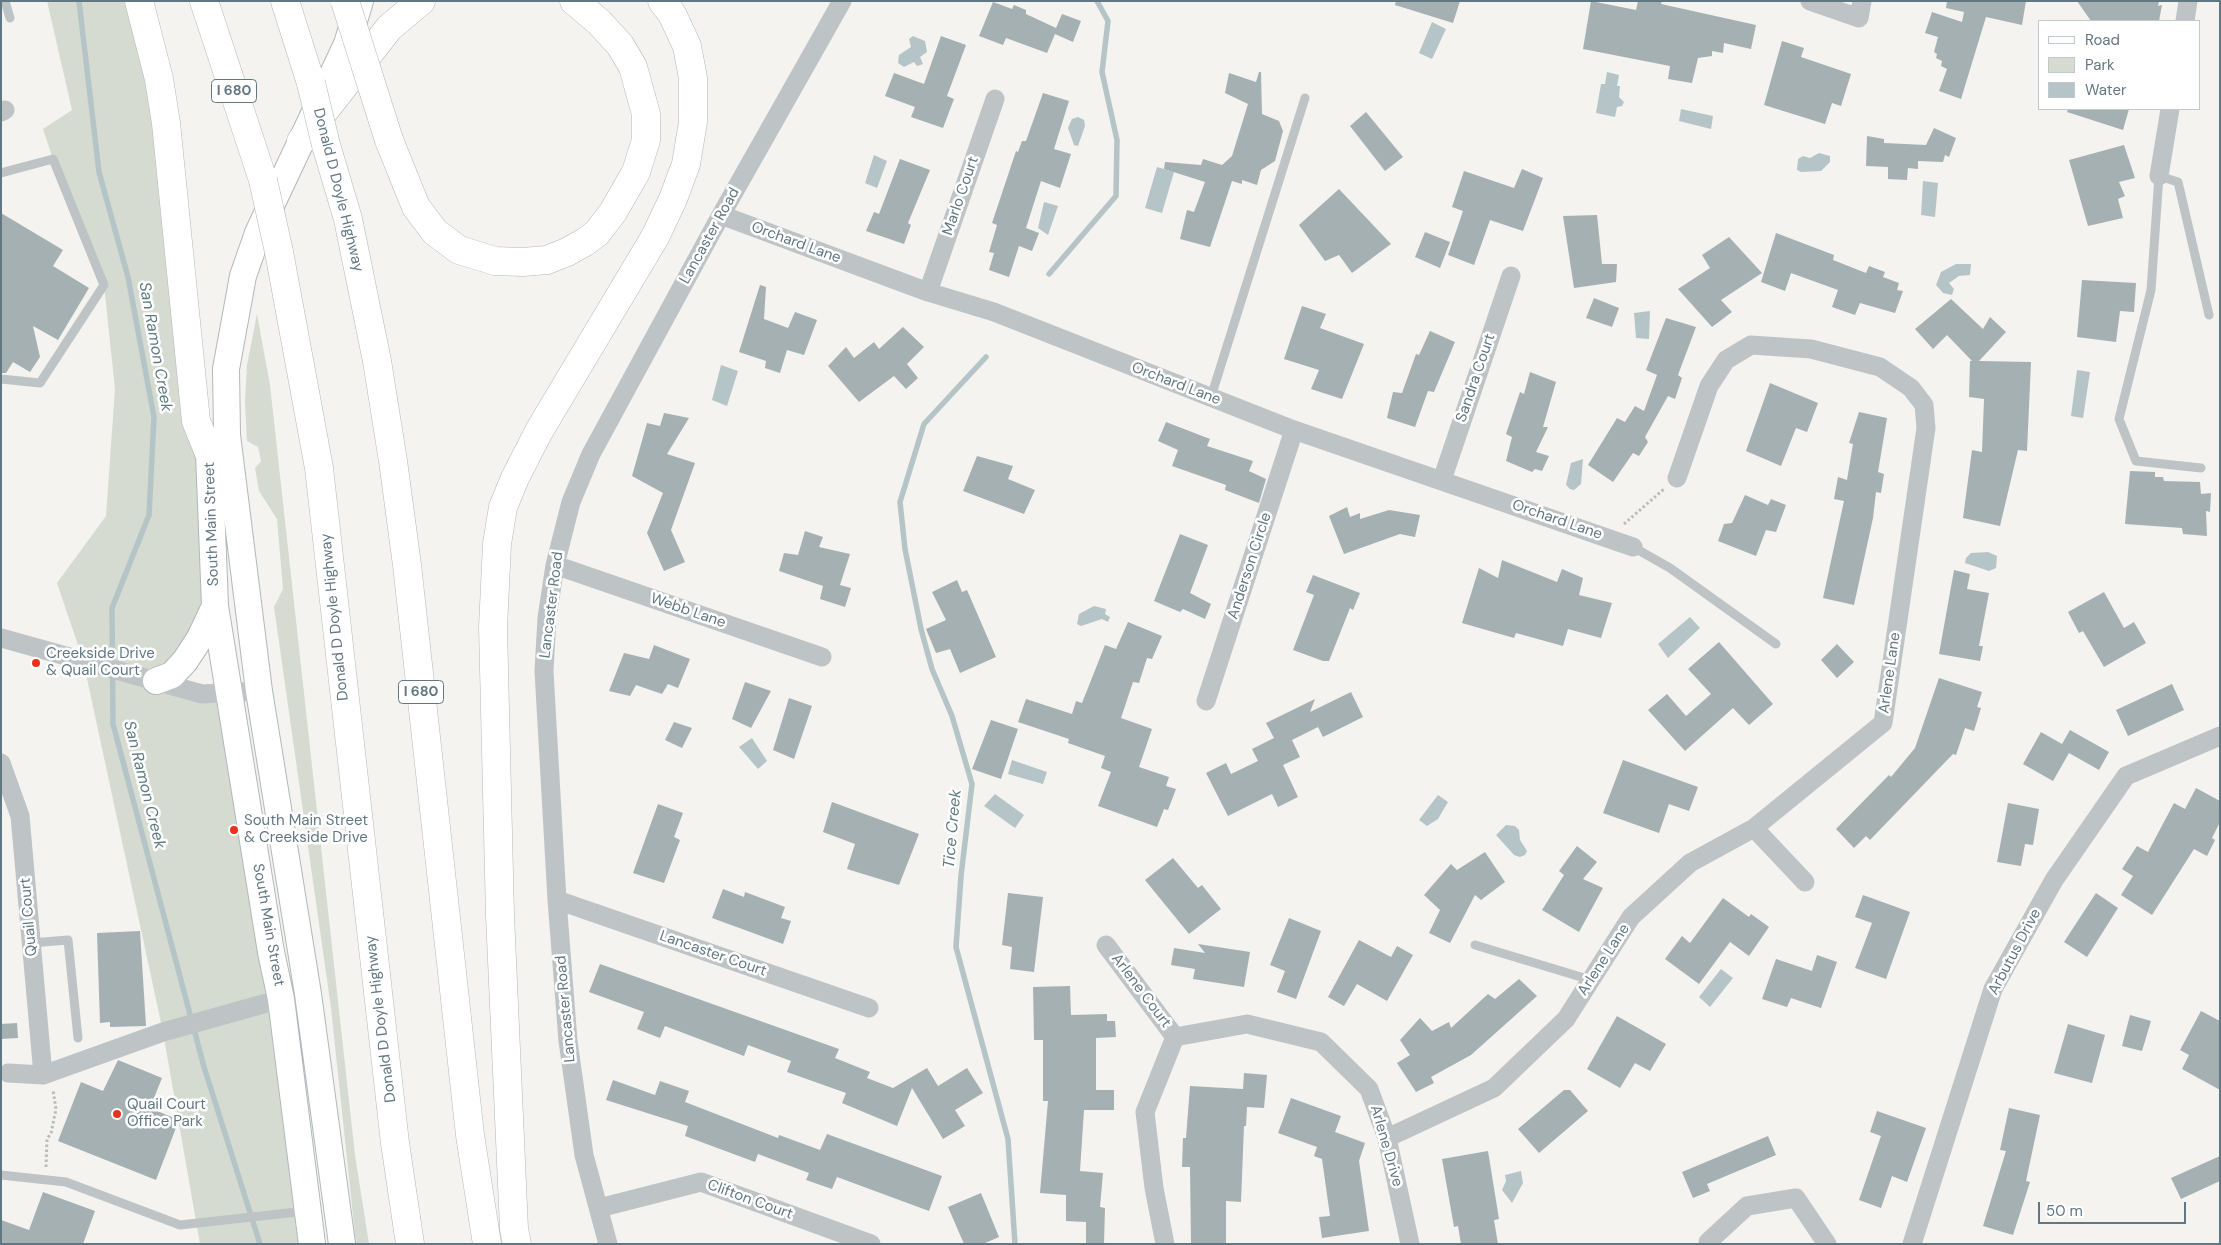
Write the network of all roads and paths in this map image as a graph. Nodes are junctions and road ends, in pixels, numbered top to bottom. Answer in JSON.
{"nodes":[{"id":1,"x":5,"y":1,"type":"edge"},
{"id":2,"x":139,"y":1,"type":"edge"},
{"id":3,"x":204,"y":1,"type":"edge"},
{"id":4,"x":285,"y":1,"type":"edge"},
{"id":5,"x":345,"y":1,"type":"edge"},
{"id":6,"x":360,"y":1,"type":"edge"},
{"id":7,"x":420,"y":1,"type":"edge"},
{"id":8,"x":574,"y":1,"type":"edge"},
{"id":9,"x":662,"y":1,"type":"edge"},
{"id":10,"x":842,"y":1,"type":"edge"},
{"id":11,"x":1810,"y":1,"type":"edge"},
{"id":12,"x":2188,"y":1,"type":"edge"},
{"id":13,"x":1860,"y":10,"type":"edge"},
{"id":14,"x":10,"y":18,"type":"dead end"},
{"id":15,"x":2185,"y":20,"type":"edge"},
{"id":16,"x":1305,"y":98,"type":"dead end"},
{"id":17,"x":995,"y":99,"type":"dead end"},
{"id":18,"x":2170,"y":110,"type":"edge"},
{"id":19,"x":314,"y":143,"type":"junction"},
{"id":20,"x":1,"y":173,"type":"edge"},
{"id":21,"x":2159,"y":176,"type":"junction"},
{"id":22,"x":721,"y":215,"type":"junction"},
{"id":23,"x":1511,"y":276,"type":"dead end"},
{"id":24,"x":928,"y":292,"type":"junction"},
{"id":25,"x":2209,"y":315,"type":"dead end"},
{"id":26,"x":1,"y":380,"type":"edge"},
{"id":27,"x":1211,"y":397,"type":"junction"},
{"id":28,"x":1294,"y":430,"type":"junction"},
{"id":29,"x":218,"y":444,"type":"junction"},
{"id":30,"x":2202,"y":468,"type":"dead end"},
{"id":31,"x":1677,"y":478,"type":"joint"},
{"id":32,"x":1442,"y":480,"type":"junction"},
{"id":33,"x":1608,"y":538,"type":"junction"},
{"id":34,"x":1633,"y":546,"type":"joint"},
{"id":35,"x":555,"y":565,"type":"junction"},
{"id":36,"x":215,"y":606,"type":"junction"},
{"id":37,"x":1,"y":638,"type":"edge"},
{"id":38,"x":1776,"y":644,"type":"dead end"},
{"id":39,"x":822,"y":658,"type":"dead end"},
{"id":40,"x":152,"y":680,"type":"junction"},
{"id":41,"x":259,"y":691,"type":"junction"},
{"id":42,"x":228,"y":692,"type":"junction"},
{"id":43,"x":1206,"y":702,"type":"dead end"},
{"id":44,"x":2220,"y":736,"type":"edge"},
{"id":45,"x":1,"y":763,"type":"edge"},
{"id":46,"x":1754,"y":828,"type":"junction"},
{"id":47,"x":1805,"y":882,"type":"dead end"},
{"id":48,"x":557,"y":900,"type":"junction"},
{"id":49,"x":31,"y":944,"type":"junction"},
{"id":50,"x":1106,"y":945,"type":"dead end"},
{"id":51,"x":1475,"y":945,"type":"dead end"},
{"id":52,"x":1591,"y":980,"type":"junction"},
{"id":53,"x":281,"y":999,"type":"junction"},
{"id":54,"x":869,"y":1008,"type":"dead end"},
{"id":55,"x":1175,"y":1037,"type":"junction"},
{"id":56,"x":78,"y":1038,"type":"dead end"},
{"id":57,"x":5,"y":1072,"type":"edge"},
{"id":58,"x":46,"y":1073,"type":"junction"},
{"id":59,"x":1387,"y":1138,"type":"junction"},
{"id":60,"x":1,"y":1176,"type":"edge"},
{"id":61,"x":46,"y":1180,"type":"junction"},
{"id":62,"x":599,"y":1208,"type":"junction"},
{"id":63,"x":309,"y":1210,"type":"junction"},
{"id":64,"x":1708,"y":1242,"type":"dead end"},
{"id":65,"x":312,"y":1244,"type":"edge"},
{"id":66,"x":342,"y":1244,"type":"edge"},
{"id":67,"x":410,"y":1244,"type":"edge"},
{"id":68,"x":487,"y":1244,"type":"edge"},
{"id":69,"x":517,"y":1244,"type":"edge"},
{"id":70,"x":608,"y":1244,"type":"edge"},
{"id":71,"x":870,"y":1244,"type":"edge"},
{"id":72,"x":1165,"y":1244,"type":"edge"},
{"id":73,"x":1410,"y":1244,"type":"edge"},
{"id":74,"x":1827,"y":1244,"type":"edge"},
{"id":75,"x":1912,"y":1244,"type":"edge"}],
"edges":[{"from":1,"to":14,"type":"lane"},
{"from":2,"to":29,"type":"highway"},
{"from":3,"to":67,"type":"highway","name":"Donald D Doyle Highway","number":"I 680","bridge":true},
{"from":4,"to":19,"type":"highway","name":"Donald D Doyle Highway","number":"I 680","bridge":true},
{"from":5,"to":8,"type":"highway","bridge":true},
{"from":6,"to":19,"type":"main road","name":"South Main Street"},
{"from":7,"to":19,"type":"highway"},
{"from":9,"to":69,"type":"highway"},
{"from":10,"to":22,"type":"street","name":"Lancaster Road"},
{"from":11,"to":13,"type":"street"},
{"from":12,"to":15,"type":"street"},
{"from":16,"to":27,"type":"lane"},
{"from":17,"to":24,"type":"street","name":"Marlo Court"},
{"from":18,"to":21,"type":"street"},
{"from":19,"to":29,"type":"main road","name":"South Main Street"},
{"from":19,"to":68,"type":"highway","name":"Donald D Doyle Highway","number":"I 680"},
{"from":20,"to":26,"type":"lane"},
{"from":21,"to":25,"type":"lane"},
{"from":21,"to":30,"type":"lane"},
{"from":22,"to":24,"type":"street","name":"Orchard Lane"},
{"from":22,"to":35,"type":"street","name":"Lancaster Road"},
{"from":23,"to":32,"type":"street","name":"Sandra Court"},
{"from":24,"to":27,"type":"street","name":"Orchard Lane"},
{"from":27,"to":28,"type":"street","name":"Orchard Lane"},
{"from":28,"to":32,"type":"street","name":"Orchard Lane"},
{"from":28,"to":43,"type":"street","name":"Anderson Circle"},
{"from":29,"to":36,"type":"main road","name":"South Main Street"},
{"from":29,"to":41,"type":"main road","name":"South Main Street"},
{"from":31,"to":33,"type":"path"},
{"from":31,"to":46,"type":"street","name":"Arlene Lane"},
{"from":32,"to":33,"type":"street","name":"Orchard Lane"},
{"from":33,"to":34,"type":"street","name":"Orchard Lane"},
{"from":34,"to":38,"type":"lane"},
{"from":35,"to":39,"type":"street","name":"Webb Lane"},
{"from":35,"to":48,"type":"street","name":"Lancaster Road"},
{"from":36,"to":40,"type":"main road"},
{"from":36,"to":42,"type":"main road","name":"South Main Street"},
{"from":37,"to":40,"type":"street"},
{"from":40,"to":42,"type":"street"},
{"from":41,"to":42,"type":"street"},
{"from":41,"to":66,"type":"main road","name":"South Main Street"},
{"from":42,"to":53,"type":"main road","name":"South Main Street"},
{"from":44,"to":75,"type":"street","name":"Arbutus Drive"},
{"from":45,"to":49,"type":"street","name":"Quail Court"},
{"from":46,"to":47,"type":"street"},
{"from":46,"to":52,"type":"street","name":"Arlene Lane"},
{"from":48,"to":54,"type":"street","name":"Lancaster Court"},
{"from":48,"to":62,"type":"street","name":"Lancaster Road"},
{"from":49,"to":56,"type":"lane"},
{"from":49,"to":58,"type":"street","name":"Quail Court"},
{"from":50,"to":55,"type":"street","name":"Arlene Court"},
{"from":51,"to":52,"type":"lane"},
{"from":52,"to":59,"type":"street","name":"Arlene Lane"},
{"from":53,"to":58,"type":"street"},
{"from":53,"to":63,"type":"main road","name":"South Main Street"},
{"from":55,"to":59,"type":"street","name":"Arlene Drive"},
{"from":55,"to":72,"type":"street"},
{"from":57,"to":58,"type":"street"},
{"from":58,"to":61,"type":"path"},
{"from":59,"to":73,"type":"street","name":"Arlene Drive"},
{"from":60,"to":61,"type":"lane"},
{"from":61,"to":63,"type":"lane"},
{"from":62,"to":70,"type":"street","name":"Lancaster Road"},
{"from":62,"to":71,"type":"street","name":"Clifton Court"},
{"from":63,"to":65,"type":"main road","name":"South Main Street"},
{"from":64,"to":74,"type":"street"}]}
